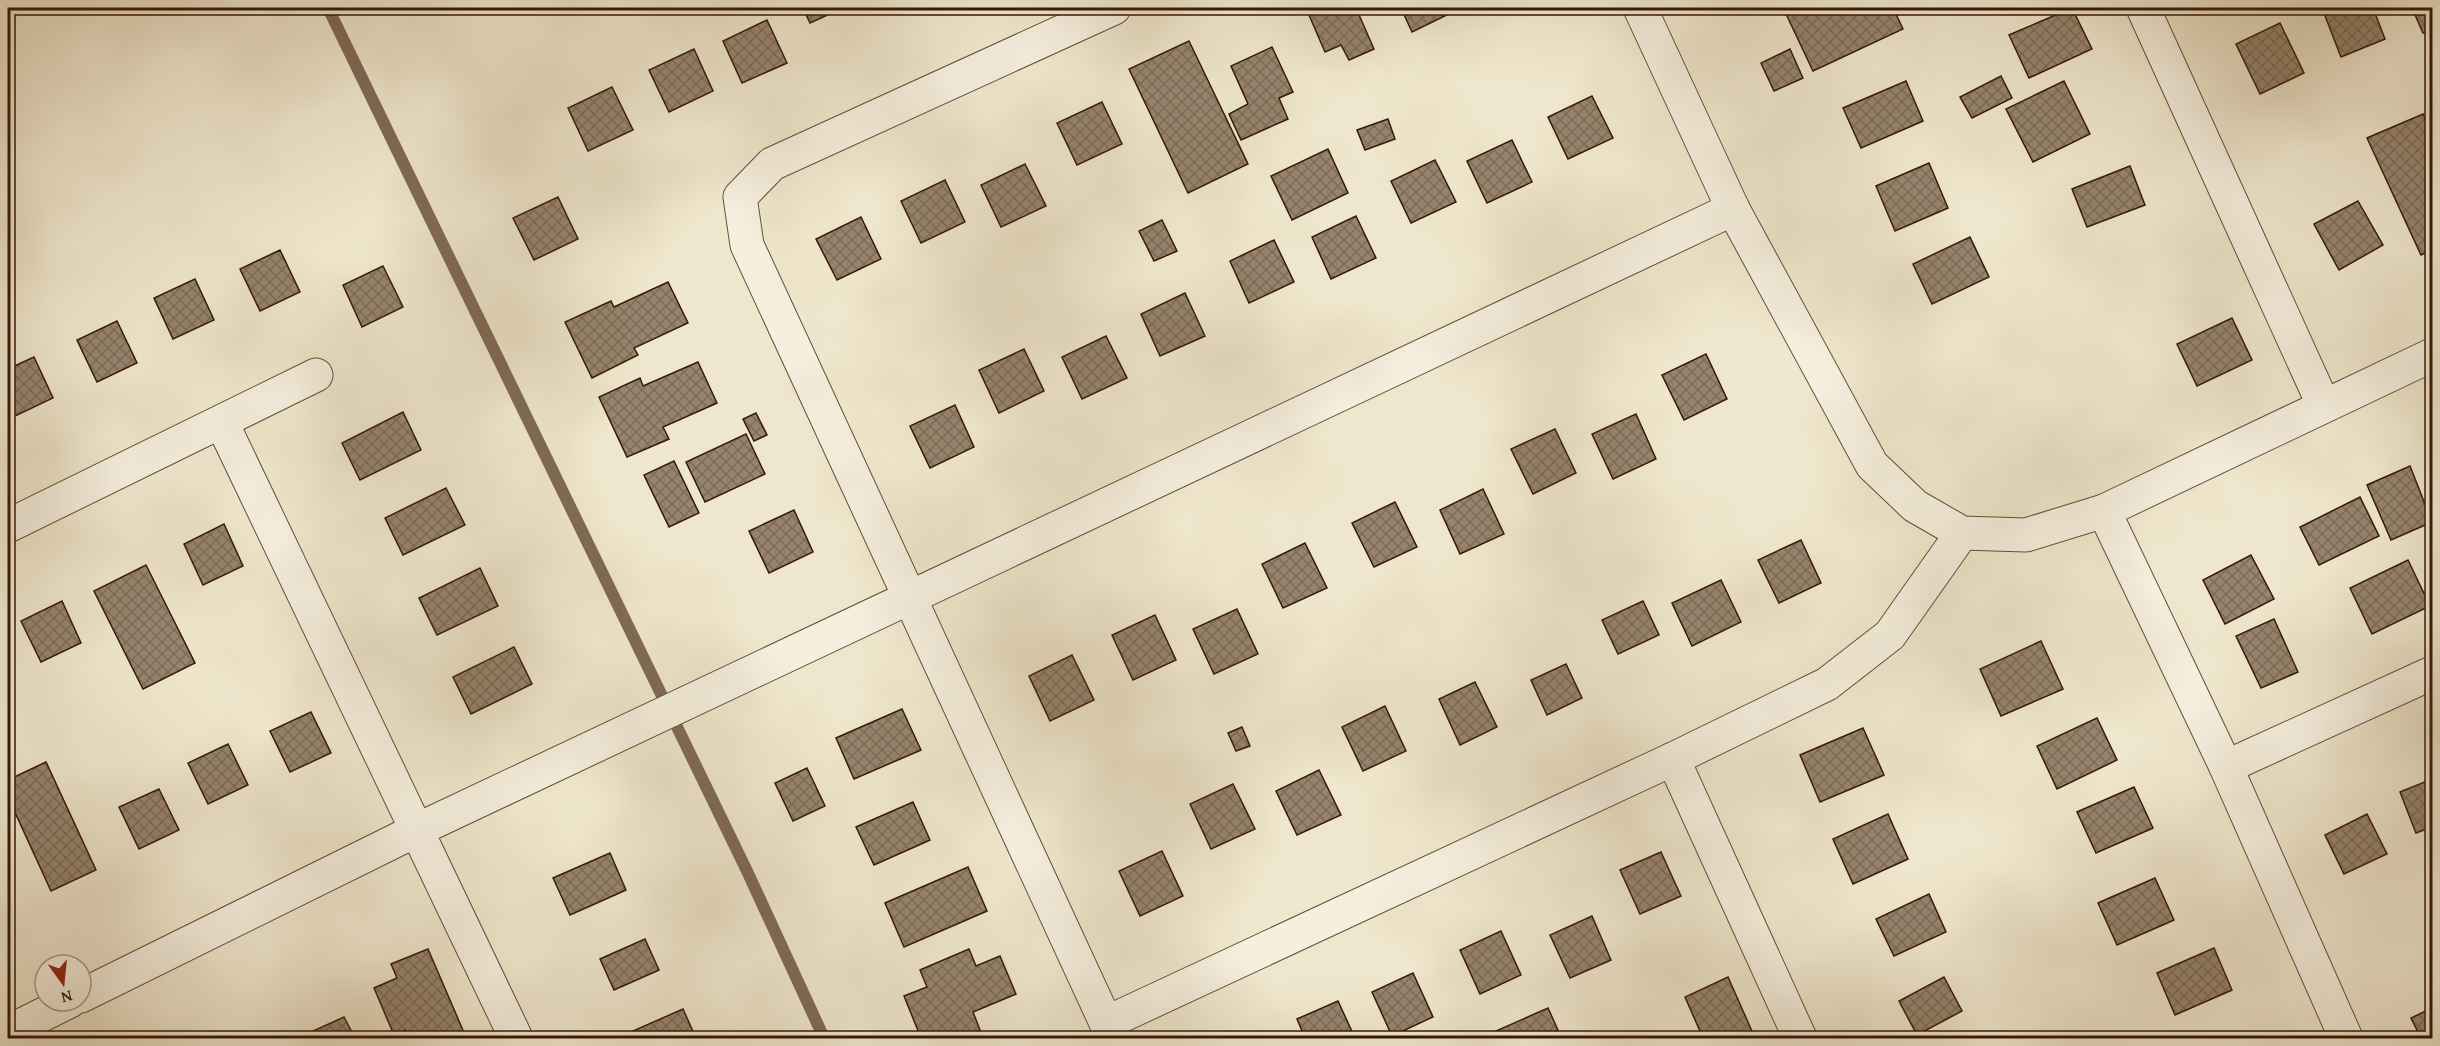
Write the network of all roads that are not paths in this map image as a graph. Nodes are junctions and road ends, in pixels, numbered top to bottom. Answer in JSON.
{"nodes":[{"id":1,"x":1114,"y":8,"type":"edge"},
{"id":2,"x":1640,"y":8,"type":"edge"},
{"id":3,"x":2148,"y":9,"type":"edge"},
{"id":4,"x":1733,"y":208,"type":"junction"},
{"id":5,"x":2433,"y":355,"type":"edge"},
{"id":6,"x":316,"y":375,"type":"dead end"},
{"id":7,"x":2324,"y":406,"type":"junction"},
{"id":8,"x":222,"y":423,"type":"junction"},
{"id":9,"x":2104,"y":511,"type":"junction"},
{"id":10,"x":8,"y":526,"type":"edge"},
{"id":11,"x":1962,"y":533,"type":"junction"},
{"id":12,"x":909,"y":597,"type":"junction"},
{"id":13,"x":2433,"y":673,"type":"edge"},
{"id":14,"x":1673,"y":759,"type":"junction"},
{"id":15,"x":2226,"y":767,"type":"junction"},
{"id":16,"x":417,"y":830,"type":"junction"},
{"id":17,"x":93,"y":990,"type":"edge"},
{"id":18,"x":46,"y":1013,"type":"edge"},
{"id":19,"x":1110,"y":1031,"type":"edge"},
{"id":20,"x":8,"y":1032,"type":"edge"},
{"id":21,"x":516,"y":1038,"type":"edge"},
{"id":22,"x":1800,"y":1038,"type":"edge"},
{"id":23,"x":2346,"y":1038,"type":"edge"}],
"edges":[{"from":1,"to":12,"type":"street"},
{"from":2,"to":4,"type":"street"},
{"from":3,"to":7,"type":"street"},
{"from":4,"to":11,"type":"street"},
{"from":4,"to":12,"type":"street"},
{"from":5,"to":7,"type":"street"},
{"from":6,"to":8,"type":"street"},
{"from":7,"to":9,"type":"street"},
{"from":8,"to":10,"type":"street"},
{"from":8,"to":16,"type":"street"},
{"from":9,"to":11,"type":"street"},
{"from":9,"to":15,"type":"street"},
{"from":11,"to":14,"type":"street"},
{"from":12,"to":16,"type":"street"},
{"from":12,"to":19,"type":"street"},
{"from":13,"to":15,"type":"street"},
{"from":14,"to":19,"type":"street"},
{"from":14,"to":22,"type":"street"},
{"from":15,"to":23,"type":"street"},
{"from":16,"to":17,"type":"street"},
{"from":16,"to":21,"type":"street"},
{"from":18,"to":20,"type":"street"}]}
